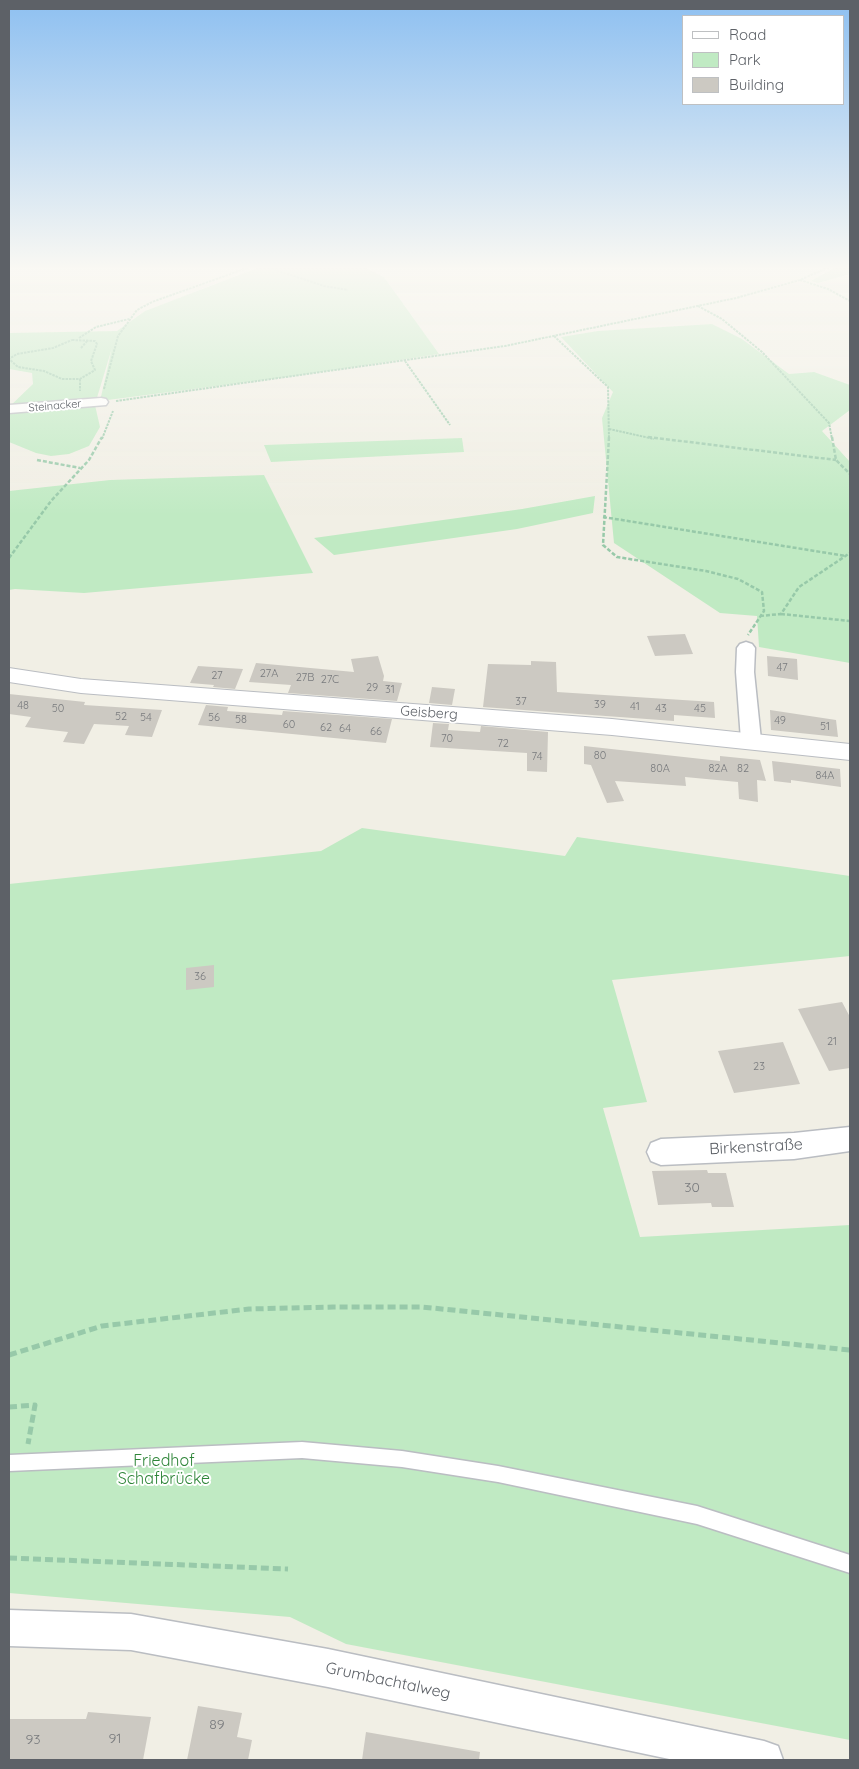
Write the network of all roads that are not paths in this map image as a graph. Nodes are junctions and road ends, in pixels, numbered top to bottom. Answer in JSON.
{"nodes":[{"id":1,"x":101,"y":402,"type":"road end"},
{"id":2,"x":9,"y":409,"type":"edge"},
{"id":3,"x":746,"y":648,"type":"road end"},
{"id":4,"x":9,"y":675,"type":"edge"},
{"id":5,"x":750,"y":740,"type":"junction"},
{"id":6,"x":850,"y":752,"type":"edge"},
{"id":7,"x":850,"y":1139,"type":"edge"},
{"id":8,"x":660,"y":1152,"type":"dead end"},
{"id":9,"x":17,"y":1463,"type":"edge"},
{"id":10,"x":850,"y":1564,"type":"edge"},
{"id":11,"x":9,"y":1628,"type":"edge"},
{"id":12,"x":764,"y":1760,"type":"edge"}],
"edges":[{"from":1,"to":2,"type":"street","name":"Steinacker"},
{"from":3,"to":5,"type":"street"},
{"from":4,"to":5,"type":"street","name":"Geisberg"},
{"from":5,"to":6,"type":"street","name":"Geisberg"},
{"from":7,"to":8,"type":"street","name":"Birkenstraße"},
{"from":9,"to":10,"type":"lane"},
{"from":11,"to":12,"type":"street","name":"Grumbachtalweg"}]}
